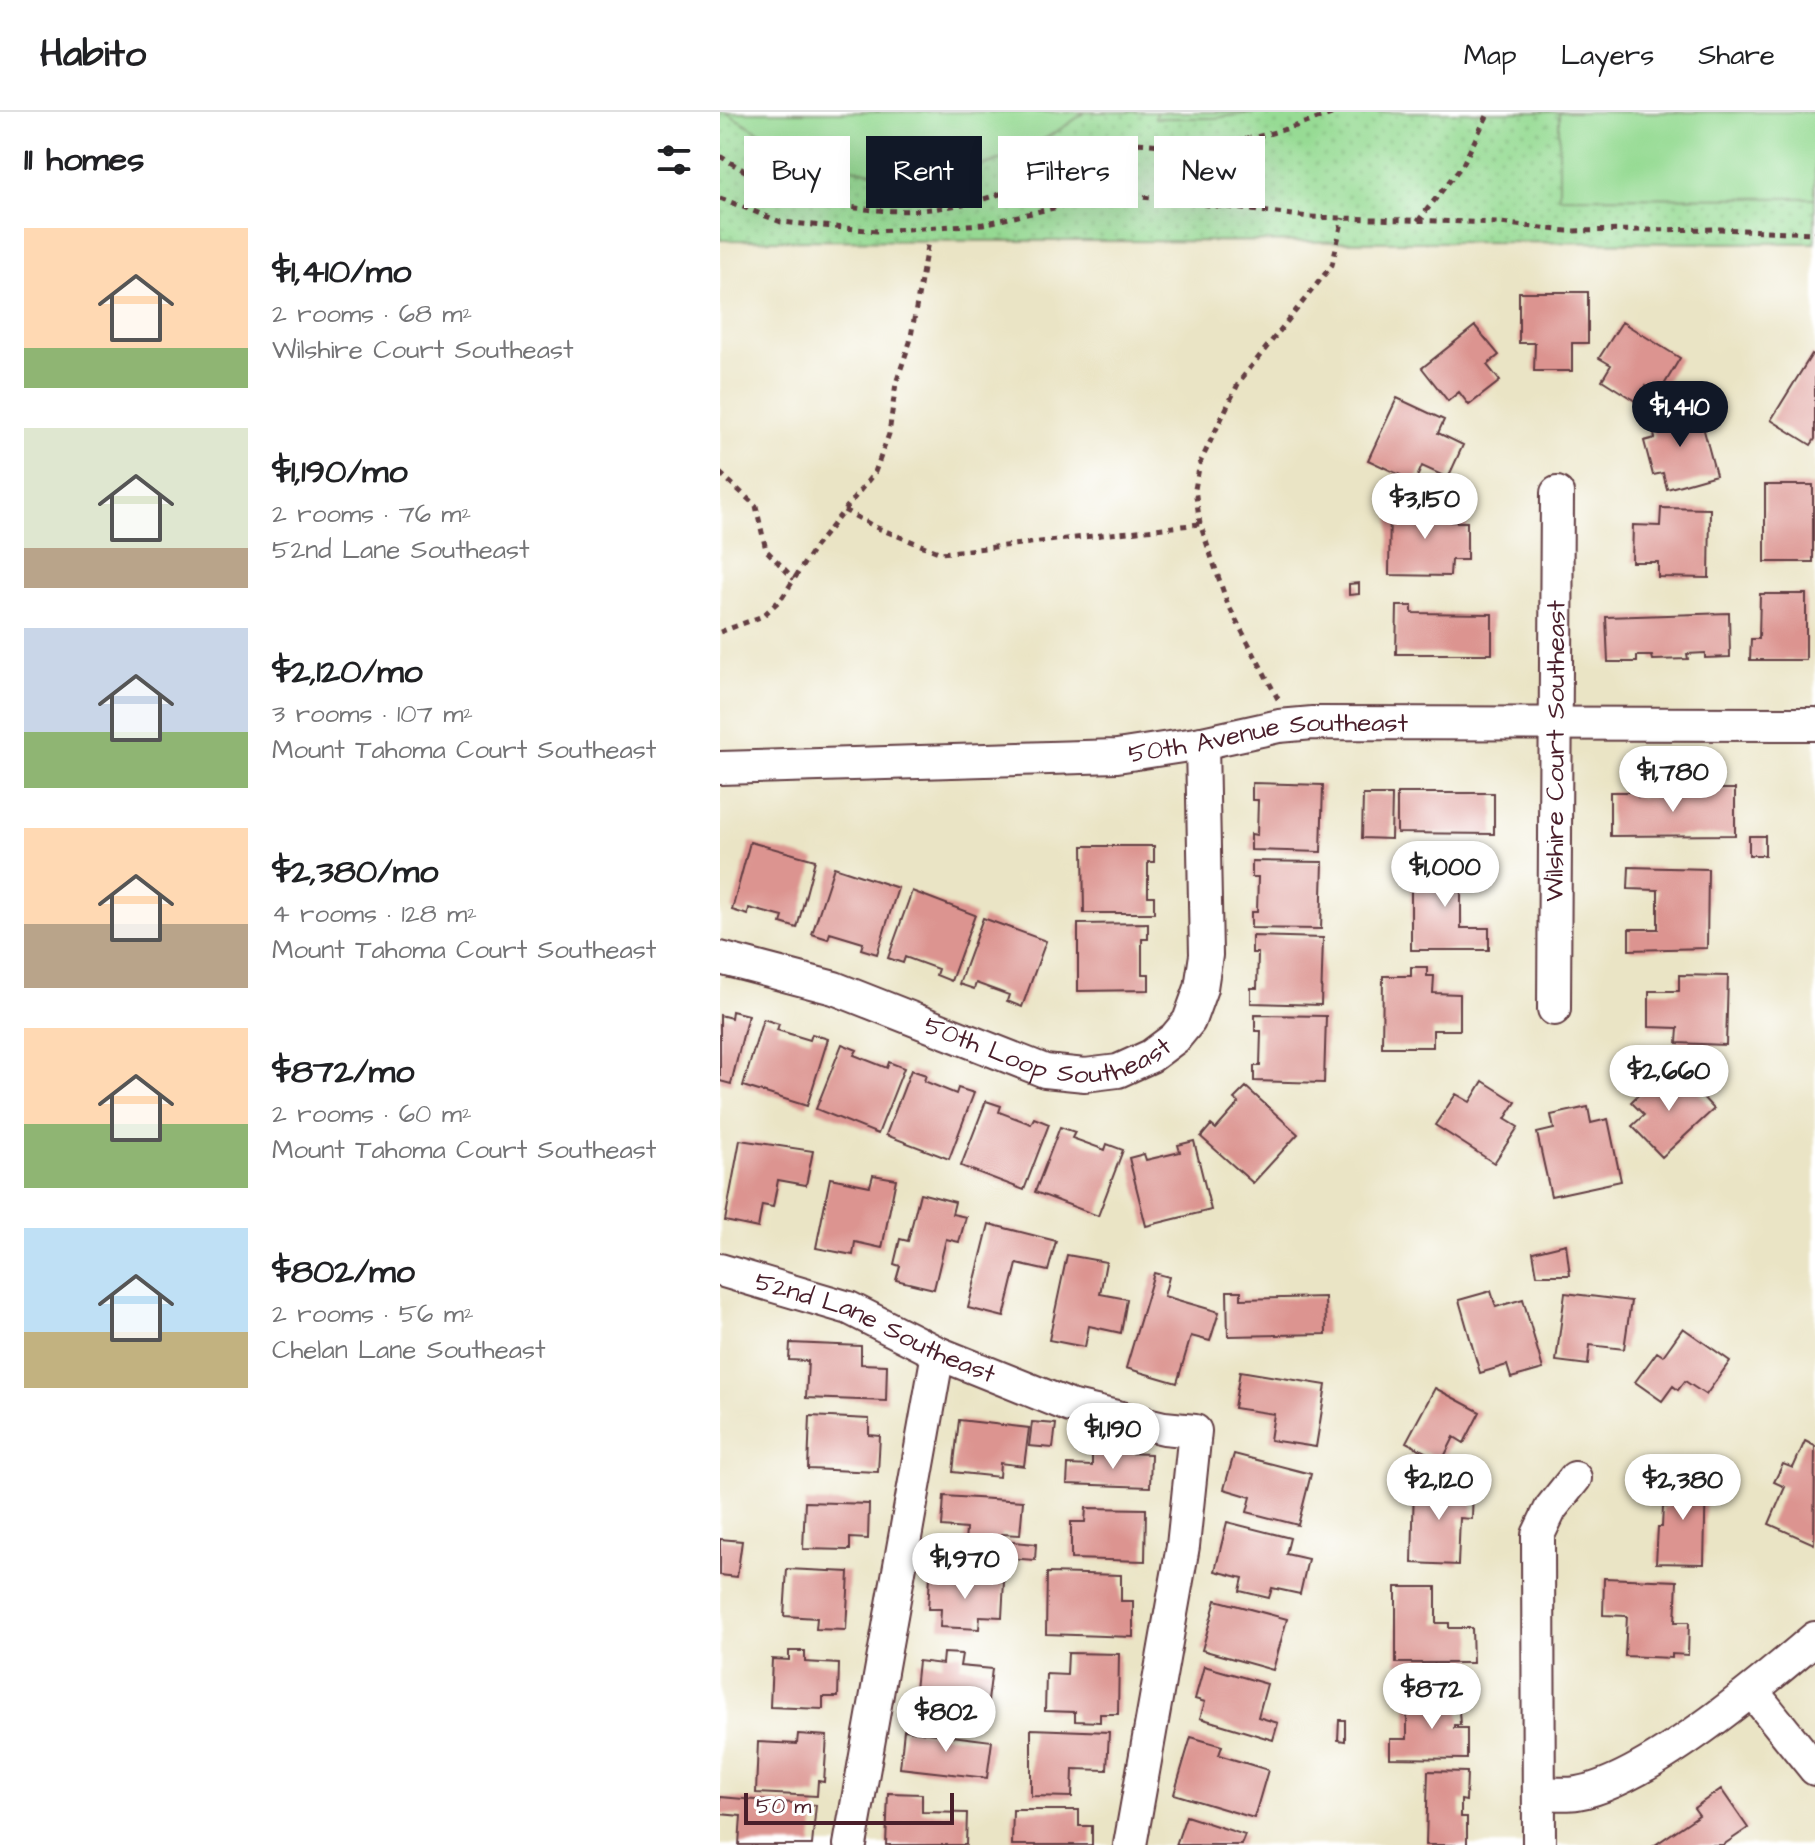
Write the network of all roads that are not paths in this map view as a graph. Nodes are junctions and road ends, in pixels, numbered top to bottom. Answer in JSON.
{"nodes":[{"id":1,"x":1557,"y":493,"type":"dead end"},
{"id":2,"x":1556,"y":724,"type":"junction"},
{"id":3,"x":1815,"y":724,"type":"edge"},
{"id":4,"x":1202,"y":743,"type":"junction"},
{"id":5,"x":720,"y":768,"type":"edge"},
{"id":6,"x":720,"y":958,"type":"edge"},
{"id":7,"x":1554,"y":1009,"type":"dead end"},
{"id":8,"x":720,"y":1270,"type":"edge"},
{"id":9,"x":938,"y":1353,"type":"junction"},
{"id":10,"x":1575,"y":1478,"type":"dead end"},
{"id":11,"x":1815,"y":1638,"type":"edge"},
{"id":12,"x":1752,"y":1691,"type":"junction"},
{"id":13,"x":1815,"y":1769,"type":"edge"},
{"id":14,"x":1539,"y":1793,"type":"junction"},
{"id":15,"x":850,"y":1845,"type":"edge"},
{"id":16,"x":1130,"y":1845,"type":"edge"},
{"id":17,"x":1539,"y":1845,"type":"edge"}],
"edges":[{"from":1,"to":2,"type":"street","name":"Wilshire Court Southeast"},
{"from":2,"to":3,"type":"street","name":"50th Avenue Southeast"},
{"from":2,"to":4,"type":"street","name":"50th Avenue Southeast"},
{"from":2,"to":7,"type":"street","name":"Wilshire Court Southeast"},
{"from":4,"to":5,"type":"street","name":"50th Avenue Southeast"},
{"from":4,"to":6,"type":"street","name":"50th Loop Southeast"},
{"from":8,"to":9,"type":"street","name":"52nd Lane Southeast"},
{"from":9,"to":15,"type":"street"},
{"from":9,"to":16,"type":"street","name":"52nd Lane Southeast"},
{"from":10,"to":14,"type":"street"},
{"from":11,"to":12,"type":"street"},
{"from":12,"to":13,"type":"street"},
{"from":12,"to":14,"type":"street"},
{"from":14,"to":17,"type":"street"}]}
